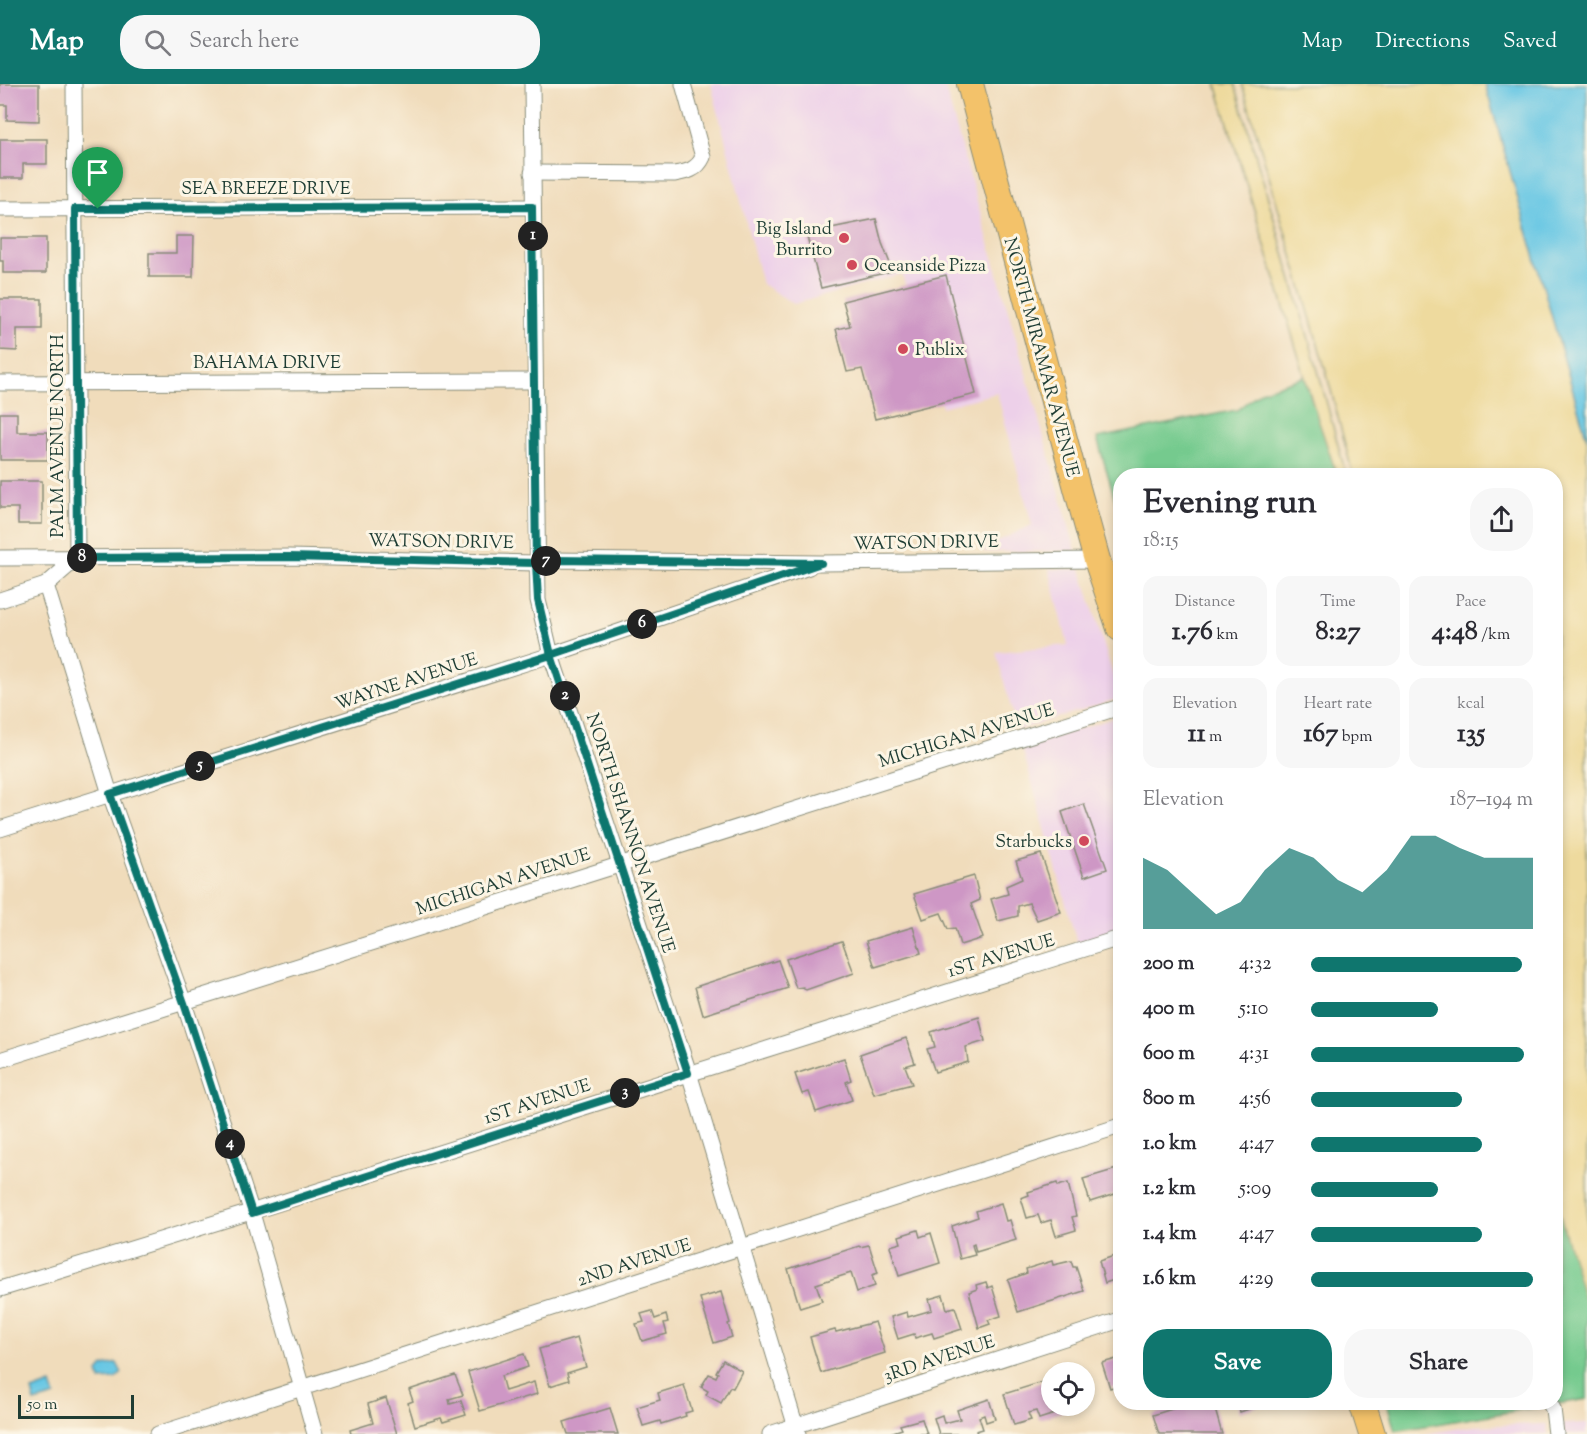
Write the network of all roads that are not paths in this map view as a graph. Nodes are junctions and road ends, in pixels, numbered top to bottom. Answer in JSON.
{"nodes":[{"id":1,"x":74,"y":84,"type":"edge"},
{"id":2,"x":532,"y":84,"type":"edge"},
{"id":3,"x":683,"y":84,"type":"edge"},
{"id":4,"x":970,"y":84,"type":"edge"},
{"id":5,"x":532,"y":173,"type":"junction"},
{"id":6,"x":532,"y":207,"type":"junction"},
{"id":7,"x":0,"y":209,"type":"edge"},
{"id":8,"x":75,"y":209,"type":"junction"},
{"id":9,"x":534,"y":381,"type":"junction"},
{"id":10,"x":75,"y":382,"type":"junction"},
{"id":11,"x":0,"y":383,"type":"edge"},
{"id":12,"x":0,"y":558,"type":"edge"},
{"id":13,"x":77,"y":558,"type":"junction"},
{"id":14,"x":1097,"y":560,"type":"junction"},
{"id":15,"x":536,"y":563,"type":"junction"},
{"id":16,"x":821,"y":563,"type":"junction"},
{"id":17,"x":46,"y":585,"type":"junction"},
{"id":18,"x":0,"y":600,"type":"edge"},
{"id":19,"x":1113,"y":607,"type":"edge"},
{"id":20,"x":551,"y":655,"type":"junction"},
{"id":21,"x":1113,"y":709,"type":"edge"},
{"id":22,"x":110,"y":794,"type":"junction"},
{"id":23,"x":0,"y":829,"type":"edge"},
{"id":24,"x":621,"y":863,"type":"junction"},
{"id":25,"x":1113,"y":940,"type":"edge"},
{"id":26,"x":184,"y":1003,"type":"junction"},
{"id":27,"x":0,"y":1060,"type":"edge"},
{"id":28,"x":688,"y":1073,"type":"junction"},
{"id":29,"x":1113,"y":1128,"type":"edge"},
{"id":30,"x":252,"y":1213,"type":"junction"},
{"id":31,"x":742,"y":1248,"type":"junction"},
{"id":32,"x":0,"y":1289,"type":"edge"},
{"id":33,"x":1113,"y":1322,"type":"edge"},
{"id":34,"x":301,"y":1389,"type":"junction"},
{"id":35,"x":1364,"y":1410,"type":"edge"},
{"id":36,"x":1553,"y":1410,"type":"edge"},
{"id":37,"x":797,"y":1430,"type":"edge"},
{"id":38,"x":158,"y":1434,"type":"edge"},
{"id":39,"x":315,"y":1434,"type":"edge"},
{"id":40,"x":770,"y":1434,"type":"edge"},
{"id":41,"x":1372,"y":1434,"type":"edge"},
{"id":42,"x":1556,"y":1434,"type":"edge"}],
"edges":[{"from":1,"to":8,"type":"street","name":"PALM AVENUE NORTH"},
{"from":2,"to":5,"type":"street","name":"NORTH SHANNON AVENUE"},
{"from":3,"to":5,"type":"street"},
{"from":4,"to":14,"type":"main road","name":"NORTH MIRAMAR AVENUE"},
{"from":5,"to":6,"type":"street","name":"NORTH SHANNON AVENUE"},
{"from":6,"to":8,"type":"street","name":"SEA BREEZE DRIVE"},
{"from":6,"to":9,"type":"street","name":"NORTH SHANNON AVENUE"},
{"from":7,"to":8,"type":"street","name":"SEA BREEZE DRIVE"},
{"from":8,"to":10,"type":"street","name":"PALM AVENUE NORTH"},
{"from":9,"to":10,"type":"street","name":"BAHAMA DRIVE"},
{"from":9,"to":15,"type":"street","name":"NORTH SHANNON AVENUE"},
{"from":10,"to":11,"type":"street","name":"BAHAMA DRIVE"},
{"from":10,"to":13,"type":"street","name":"PALM AVENUE NORTH"},
{"from":12,"to":13,"type":"street","name":"WATSON DRIVE"},
{"from":13,"to":15,"type":"street","name":"WATSON DRIVE"},
{"from":13,"to":17,"type":"street","name":"PALM AVENUE NORTH"},
{"from":14,"to":16,"type":"street","name":"WATSON DRIVE"},
{"from":14,"to":19,"type":"main road","name":"NORTH MIRAMAR AVENUE"},
{"from":15,"to":16,"type":"street","name":"WATSON DRIVE"},
{"from":15,"to":20,"type":"street","name":"NORTH SHANNON AVENUE"},
{"from":16,"to":20,"type":"street","name":"WAYNE AVENUE"},
{"from":17,"to":18,"type":"street"},
{"from":17,"to":22,"type":"street"},
{"from":20,"to":22,"type":"street","name":"WAYNE AVENUE"},
{"from":20,"to":24,"type":"street","name":"NORTH SHANNON AVENUE"},
{"from":21,"to":24,"type":"street","name":"MICHIGAN AVENUE"},
{"from":22,"to":23,"type":"street","name":"WAYNE AVENUE"},
{"from":22,"to":26,"type":"street"},
{"from":24,"to":26,"type":"street","name":"MICHIGAN AVENUE"},
{"from":24,"to":28,"type":"street","name":"NORTH SHANNON AVENUE"},
{"from":25,"to":28,"type":"street","name":"1ST AVENUE"},
{"from":26,"to":27,"type":"street","name":"MICHIGAN AVENUE"},
{"from":26,"to":30,"type":"street"},
{"from":28,"to":30,"type":"street","name":"1ST AVENUE"},
{"from":28,"to":31,"type":"street","name":"NORTH SHANNON AVENUE"},
{"from":29,"to":31,"type":"street","name":"2ND AVENUE"},
{"from":30,"to":32,"type":"street","name":"1ST AVENUE"},
{"from":30,"to":34,"type":"street"},
{"from":31,"to":34,"type":"street","name":"2ND AVENUE"},
{"from":31,"to":37,"type":"street","name":"NORTH SHANNON AVENUE"},
{"from":33,"to":37,"type":"street","name":"3RD AVENUE"},
{"from":34,"to":38,"type":"street","name":"2ND AVENUE"},
{"from":34,"to":39,"type":"street"},
{"from":35,"to":41,"type":"main road"},
{"from":36,"to":42,"type":"street"},
{"from":37,"to":40,"type":"street","name":"3RD AVENUE"}]}
